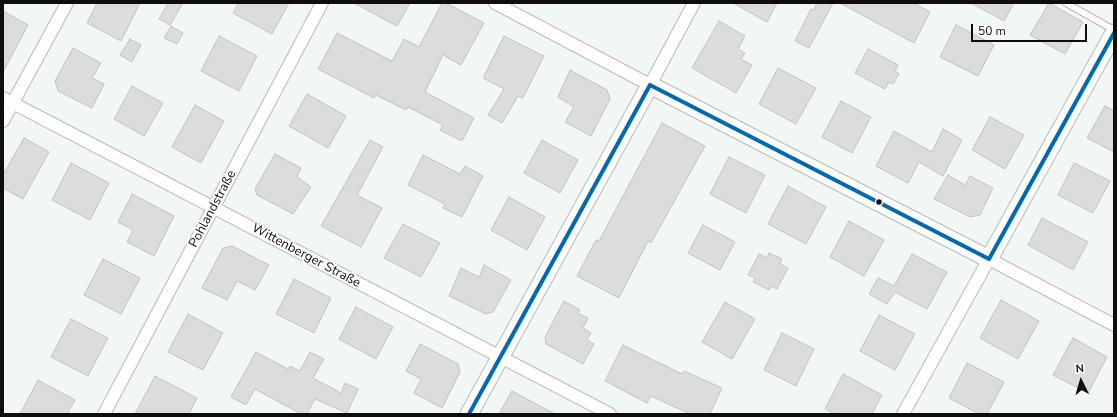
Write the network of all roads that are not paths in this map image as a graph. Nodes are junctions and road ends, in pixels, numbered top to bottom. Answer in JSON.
{"nodes":[{"id":1,"x":66,"y":3,"type":"edge"},
{"id":2,"x":322,"y":3,"type":"edge"},
{"id":3,"x":495,"y":3,"type":"edge"},
{"id":4,"x":694,"y":3,"type":"edge"},
{"id":5,"x":1066,"y":3,"type":"edge"},
{"id":6,"x":1114,"y":31,"type":"edge"},
{"id":7,"x":650,"y":85,"type":"junction"},
{"id":8,"x":8,"y":100,"type":"edge"},
{"id":9,"x":3,"y":121,"type":"edge"},
{"id":10,"x":214,"y":208,"type":"junction"},
{"id":11,"x":989,"y":259,"type":"junction"},
{"id":12,"x":1114,"y":325,"type":"edge"},
{"id":13,"x":501,"y":357,"type":"junction"},
{"id":14,"x":104,"y":414,"type":"edge"},
{"id":15,"x":469,"y":414,"type":"edge"},
{"id":16,"x":610,"y":414,"type":"edge"},
{"id":17,"x":903,"y":414,"type":"edge"}],
"edges":[{"from":1,"to":8,"type":"street"},
{"from":2,"to":10,"type":"street","name":"Pohlandstraße"},
{"from":3,"to":7,"type":"street"},
{"from":4,"to":7,"type":"street"},
{"from":5,"to":6,"type":"lane"},
{"from":6,"to":11,"type":"street"},
{"from":7,"to":11,"type":"street"},
{"from":7,"to":13,"type":"street"},
{"from":8,"to":9,"type":"street"},
{"from":8,"to":10,"type":"street","name":"Wittenberger Straße"},
{"from":10,"to":13,"type":"street","name":"Wittenberger Straße"},
{"from":10,"to":14,"type":"street","name":"Pohlandstraße"},
{"from":11,"to":12,"type":"street"},
{"from":11,"to":17,"type":"street"},
{"from":13,"to":15,"type":"street"},
{"from":13,"to":16,"type":"street","name":"Wittenberger Straße"}]}
